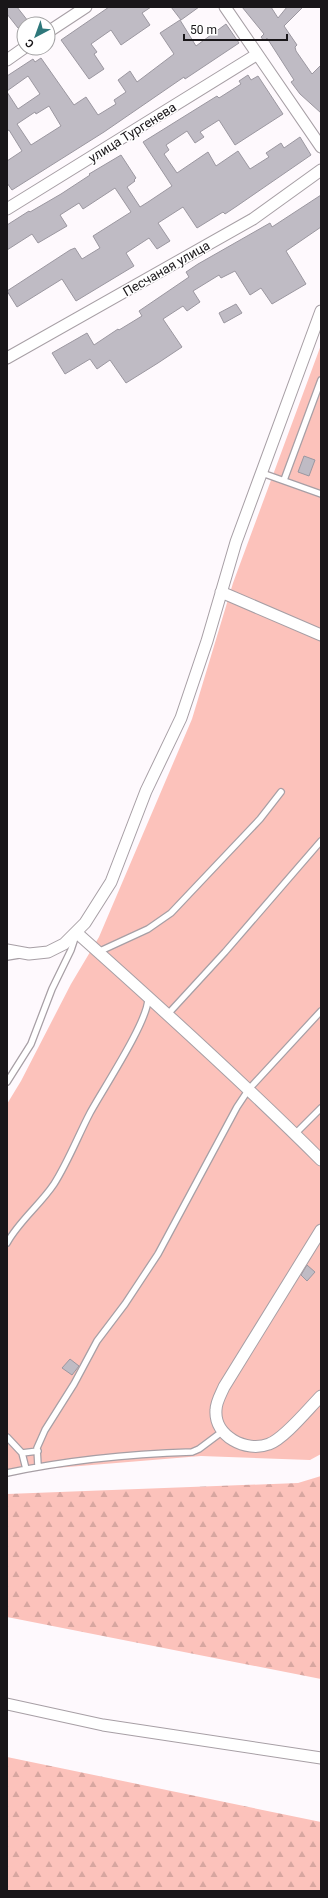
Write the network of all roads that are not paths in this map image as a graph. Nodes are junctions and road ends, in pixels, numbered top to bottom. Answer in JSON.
{"nodes":[{"id":1,"x":86,"y":7,"type":"edge"},
{"id":2,"x":225,"y":7,"type":"edge"},
{"id":3,"x":56,"y":27,"type":"edge"},
{"id":4,"x":16,"y":54,"type":"edge"},
{"id":5,"x":256,"y":54,"type":"junction"},
{"id":6,"x":7,"y":60,"type":"edge"},
{"id":7,"x":321,"y":147,"type":"edge"},
{"id":8,"x":321,"y":170,"type":"edge"},
{"id":9,"x":7,"y":209,"type":"edge"},
{"id":10,"x":321,"y":311,"type":"edge"},
{"id":11,"x":7,"y":358,"type":"edge"},
{"id":12,"x":321,"y":380,"type":"edge"},
{"id":13,"x":262,"y":473,"type":"junction"},
{"id":14,"x":284,"y":480,"type":"junction"},
{"id":15,"x":321,"y":494,"type":"edge"},
{"id":16,"x":221,"y":592,"type":"junction"},
{"id":17,"x":321,"y":635,"type":"edge"},
{"id":18,"x":281,"y":792,"type":"dead end"},
{"id":19,"x":321,"y":841,"type":"edge"},
{"id":20,"x":77,"y":933,"type":"junction"},
{"id":21,"x":7,"y":950,"type":"edge"},
{"id":22,"x":98,"y":952,"type":"junction"},
{"id":23,"x":29,"y":954,"type":"junction"},
{"id":24,"x":7,"y":957,"type":"edge"},
{"id":25,"x":148,"y":996,"type":"junction"},
{"id":26,"x":321,"y":1011,"type":"edge"},
{"id":27,"x":168,"y":1014,"type":"junction"},
{"id":28,"x":7,"y":1082,"type":"edge"},
{"id":29,"x":249,"y":1089,"type":"junction"},
{"id":30,"x":321,"y":1108,"type":"edge"},
{"id":31,"x":295,"y":1134,"type":"junction"},
{"id":32,"x":321,"y":1160,"type":"edge"},
{"id":33,"x":321,"y":1230,"type":"edge"},
{"id":34,"x":7,"y":1243,"type":"edge"},
{"id":35,"x":321,"y":1396,"type":"edge"},
{"id":36,"x":222,"y":1431,"type":"junction"},
{"id":37,"x":7,"y":1437,"type":"edge"},
{"id":38,"x":38,"y":1451,"type":"junction"},
{"id":39,"x":22,"y":1452,"type":"junction"},
{"id":40,"x":38,"y":1466,"type":"junction"},
{"id":41,"x":26,"y":1469,"type":"junction"},
{"id":42,"x":7,"y":1473,"type":"edge"},
{"id":43,"x":7,"y":1704,"type":"edge"},
{"id":44,"x":321,"y":1758,"type":"edge"}],
"edges":[{"from":1,"to":3,"type":"street"},
{"from":2,"to":5,"type":"street"},
{"from":4,"to":6,"type":"street"},
{"from":5,"to":7,"type":"street"},
{"from":5,"to":9,"type":"street","name":"улица Тургенева"},
{"from":8,"to":11,"type":"street","name":"Песчаная улица"},
{"from":10,"to":13,"type":"street"},
{"from":12,"to":14,"type":"lane"},
{"from":13,"to":14,"type":"lane"},
{"from":13,"to":16,"type":"street"},
{"from":14,"to":15,"type":"lane"},
{"from":16,"to":17,"type":"street"},
{"from":16,"to":20,"type":"street"},
{"from":18,"to":22,"type":"lane"},
{"from":19,"to":27,"type":"lane"},
{"from":20,"to":22,"type":"street"},
{"from":20,"to":23,"type":"street"},
{"from":20,"to":28,"type":"lane"},
{"from":21,"to":23,"type":"street"},
{"from":22,"to":25,"type":"street"},
{"from":23,"to":24,"type":"lane"},
{"from":25,"to":27,"type":"street"},
{"from":25,"to":34,"type":"lane"},
{"from":26,"to":29,"type":"lane"},
{"from":27,"to":29,"type":"street"},
{"from":29,"to":31,"type":"street"},
{"from":29,"to":38,"type":"lane"},
{"from":30,"to":31,"type":"lane"},
{"from":31,"to":32,"type":"street"},
{"from":33,"to":36,"type":"street"},
{"from":35,"to":36,"type":"street"},
{"from":36,"to":40,"type":"lane"},
{"from":37,"to":39,"type":"lane"},
{"from":38,"to":39,"type":"lane"},
{"from":38,"to":40,"type":"lane"},
{"from":39,"to":41,"type":"lane"},
{"from":40,"to":41,"type":"lane"},
{"from":41,"to":42,"type":"lane"},
{"from":43,"to":44,"type":"street"}]}
